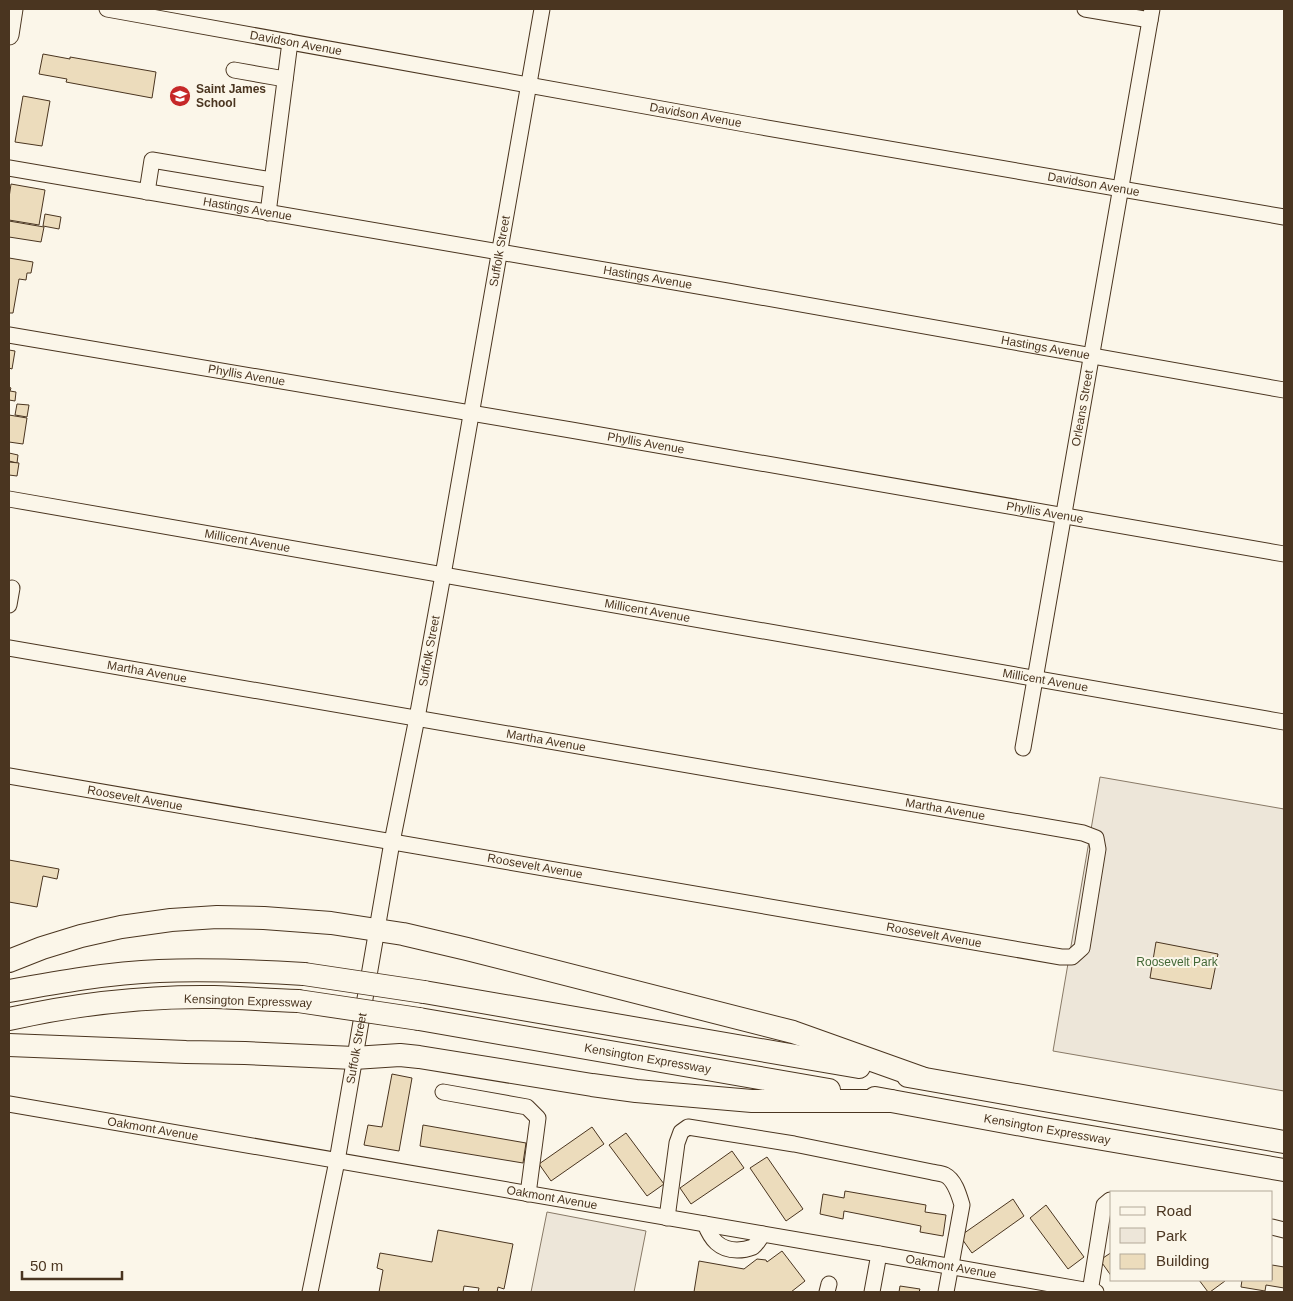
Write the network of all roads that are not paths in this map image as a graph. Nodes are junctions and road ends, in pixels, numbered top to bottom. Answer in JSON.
{"nodes":[{"id":1,"x":114,"y":9,"type":"edge"},
{"id":2,"x":542,"y":9,"type":"edge"},
{"id":3,"x":1085,"y":9,"type":"edge"},
{"id":4,"x":12,"y":10,"type":"edge"},
{"id":5,"x":1151,"y":14,"type":"edge"},
{"id":6,"x":9,"y":35,"type":"edge"},
{"id":7,"x":290,"y":42,"type":"junction"},
{"id":8,"x":234,"y":70,"type":"dead end"},
{"id":9,"x":285,"y":78,"type":"junction"},
{"id":10,"x":529,"y":84,"type":"junction"},
{"id":11,"x":9,"y":168,"type":"edge"},
{"id":12,"x":272,"y":180,"type":"junction"},
{"id":13,"x":1120,"y":188,"type":"junction"},
{"id":14,"x":147,"y":192,"type":"junction"},
{"id":15,"x":268,"y":213,"type":"junction"},
{"id":16,"x":1284,"y":217,"type":"edge"},
{"id":17,"x":500,"y":252,"type":"junction"},
{"id":18,"x":9,"y":335,"type":"edge"},
{"id":19,"x":1091,"y":356,"type":"junction"},
{"id":20,"x":1284,"y":390,"type":"edge"},
{"id":21,"x":472,"y":414,"type":"junction"},
{"id":22,"x":9,"y":499,"type":"edge"},
{"id":23,"x":1064,"y":516,"type":"junction"},
{"id":24,"x":1284,"y":554,"type":"edge"},
{"id":25,"x":443,"y":575,"type":"junction"},
{"id":26,"x":12,"y":588,"type":"dead end"},
{"id":27,"x":9,"y":605,"type":"edge"},
{"id":28,"x":9,"y":648,"type":"edge"},
{"id":29,"x":1035,"y":678,"type":"junction"},
{"id":30,"x":417,"y":718,"type":"junction"},
{"id":31,"x":1284,"y":722,"type":"edge"},
{"id":32,"x":1023,"y":748,"type":"dead end"},
{"id":33,"x":9,"y":776,"type":"edge"},
{"id":34,"x":392,"y":842,"type":"junction"},
{"id":35,"x":376,"y":930,"type":"junction"},
{"id":36,"x":1060,"y":957,"type":"joint"},
{"id":37,"x":9,"y":961,"type":"edge"},
{"id":38,"x":9,"y":991,"type":"edge"},
{"id":39,"x":9,"y":1019,"type":"edge"},
{"id":40,"x":9,"y":1044,"type":"edge"},
{"id":41,"x":354,"y":1058,"type":"junction"},
{"id":42,"x":922,"y":1078,"type":"junction"},
{"id":43,"x":443,"y":1092,"type":"dead end"},
{"id":44,"x":891,"y":1101,"type":"junction"},
{"id":45,"x":9,"y":1104,"type":"edge"},
{"id":46,"x":1284,"y":1142,"type":"edge"},
{"id":47,"x":337,"y":1161,"type":"junction"},
{"id":48,"x":1284,"y":1170,"type":"edge"},
{"id":49,"x":528,"y":1194,"type":"junction"},
{"id":50,"x":1110,"y":1200,"type":"edge"},
{"id":51,"x":667,"y":1218,"type":"junction"},
{"id":52,"x":705,"y":1224,"type":"junction"},
{"id":53,"x":763,"y":1234,"type":"junction"},
{"id":54,"x":879,"y":1254,"type":"junction"},
{"id":55,"x":951,"y":1266,"type":"junction"},
{"id":56,"x":310,"y":1292,"type":"edge"},
{"id":57,"x":872,"y":1292,"type":"edge"},
{"id":58,"x":946,"y":1292,"type":"edge"},
{"id":59,"x":1092,"y":1292,"type":"edge"}],
"edges":[{"from":1,"to":7,"type":"street","name":"Davidson Avenue"},
{"from":2,"to":10,"type":"street","name":"Suffolk Street"},
{"from":3,"to":5,"type":"street"},
{"from":4,"to":6,"type":"main road"},
{"from":5,"to":13,"type":"street","name":"Orleans Street"},
{"from":7,"to":9,"type":"street"},
{"from":7,"to":10,"type":"street","name":"Davidson Avenue"},
{"from":8,"to":9,"type":"street"},
{"from":9,"to":12,"type":"street"},
{"from":10,"to":13,"type":"street","name":"Davidson Avenue"},
{"from":10,"to":17,"type":"street","name":"Suffolk Street"},
{"from":11,"to":14,"type":"street","name":"Hastings Avenue"},
{"from":12,"to":14,"type":"street"},
{"from":12,"to":15,"type":"street"},
{"from":13,"to":16,"type":"street","name":"Davidson Avenue"},
{"from":13,"to":19,"type":"street","name":"Orleans Street"},
{"from":14,"to":15,"type":"street","name":"Hastings Avenue"},
{"from":15,"to":17,"type":"street","name":"Hastings Avenue"},
{"from":17,"to":19,"type":"street","name":"Hastings Avenue"},
{"from":17,"to":21,"type":"street","name":"Suffolk Street"},
{"from":18,"to":21,"type":"street","name":"Phyllis Avenue"},
{"from":19,"to":20,"type":"street","name":"Hastings Avenue"},
{"from":19,"to":23,"type":"street","name":"Orleans Street"},
{"from":21,"to":23,"type":"street","name":"Phyllis Avenue"},
{"from":21,"to":25,"type":"street","name":"Suffolk Street"},
{"from":22,"to":25,"type":"street","name":"Millicent Avenue"},
{"from":23,"to":24,"type":"street","name":"Phyllis Avenue"},
{"from":23,"to":29,"type":"street","name":"Orleans Street"},
{"from":25,"to":29,"type":"street","name":"Millicent Avenue"},
{"from":25,"to":30,"type":"street","name":"Suffolk Street"},
{"from":26,"to":27,"type":"street"},
{"from":28,"to":30,"type":"street","name":"Martha Avenue"},
{"from":29,"to":31,"type":"street","name":"Millicent Avenue"},
{"from":29,"to":32,"type":"street","name":"Orleans Street"},
{"from":30,"to":34,"type":"street","name":"Suffolk Street"},
{"from":30,"to":36,"type":"street","name":"Martha Avenue"},
{"from":33,"to":34,"type":"street","name":"Roosevelt Avenue"},
{"from":34,"to":35,"type":"street","name":"Suffolk Street"},
{"from":34,"to":36,"type":"street","name":"Roosevelt Avenue"},
{"from":35,"to":37,"type":"highway"},
{"from":35,"to":41,"type":"street","name":"Suffolk Street"},
{"from":35,"to":42,"type":"highway"},
{"from":38,"to":42,"type":"highway","bridge":true},
{"from":39,"to":44,"type":"highway","name":"Kensington Expressway","bridge":true},
{"from":40,"to":41,"type":"highway"},
{"from":41,"to":44,"type":"highway"},
{"from":41,"to":47,"type":"street","name":"Suffolk Street"},
{"from":42,"to":46,"type":"highway"},
{"from":43,"to":49,"type":"street"},
{"from":44,"to":48,"type":"highway","name":"Kensington Expressway"},
{"from":45,"to":47,"type":"street","name":"Oakmont Avenue"},
{"from":47,"to":49,"type":"street","name":"Oakmont Avenue"},
{"from":47,"to":56,"type":"street","name":"Suffolk Street"},
{"from":49,"to":51,"type":"street","name":"Oakmont Avenue"},
{"from":50,"to":59,"type":"street"},
{"from":51,"to":52,"type":"street","name":"Oakmont Avenue"},
{"from":51,"to":55,"type":"street"},
{"from":52,"to":53,"type":"street","name":"Oakmont Avenue"},
{"from":52,"to":53,"type":"street"},
{"from":53,"to":54,"type":"street","name":"Oakmont Avenue"},
{"from":54,"to":55,"type":"street","name":"Oakmont Avenue"},
{"from":54,"to":57,"type":"street"},
{"from":55,"to":58,"type":"street"},
{"from":55,"to":59,"type":"street","name":"Oakmont Avenue"}]}
